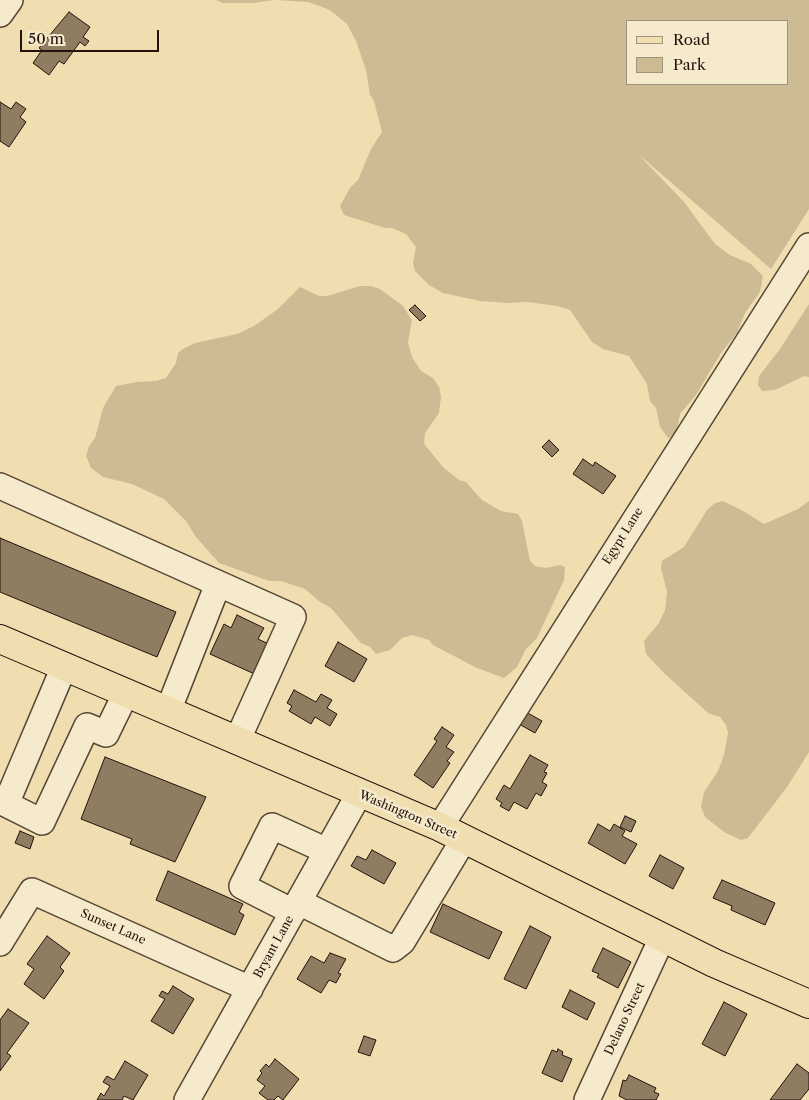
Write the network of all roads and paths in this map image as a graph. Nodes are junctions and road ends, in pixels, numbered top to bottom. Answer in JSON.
{"nodes":[{"id":1,"x":10,"y":0,"type":"edge"},
{"id":2,"x":0,"y":14,"type":"edge"},
{"id":3,"x":809,"y":246,"type":"edge"},
{"id":4,"x":0,"y":486,"type":"edge"},
{"id":5,"x":218,"y":584,"type":"junction"},
{"id":6,"x":0,"y":639,"type":"edge"},
{"id":7,"x":64,"y":667,"type":"junction"},
{"id":8,"x":126,"y":693,"type":"junction"},
{"id":9,"x":168,"y":711,"type":"junction"},
{"id":10,"x":237,"y":741,"type":"junction"},
{"id":11,"x":359,"y":794,"type":"junction"},
{"id":12,"x":440,"y":827,"type":"junction"},
{"id":13,"x":464,"y":840,"type":"junction"},
{"id":14,"x":327,"y":851,"type":"junction"},
{"id":15,"x":296,"y":907,"type":"junction"},
{"id":16,"x":662,"y":938,"type":"junction"},
{"id":17,"x":0,"y":942,"type":"edge"},
{"id":18,"x":250,"y":989,"type":"junction"},
{"id":19,"x":809,"y":1004,"type":"edge"},
{"id":20,"x":187,"y":1100,"type":"edge"},
{"id":21,"x":587,"y":1100,"type":"edge"}],
"edges":[{"from":1,"to":2,"type":"street"},
{"from":3,"to":12,"type":"street","name":"Egypt Lane"},
{"from":4,"to":5,"type":"street"},
{"from":5,"to":9,"type":"street"},
{"from":5,"to":10,"type":"street"},
{"from":6,"to":7,"type":"main road","name":"Washington Street"},
{"from":7,"to":8,"type":"main road","name":"Washington Street"},
{"from":7,"to":8,"type":"street"},
{"from":8,"to":9,"type":"main road","name":"Washington Street"},
{"from":9,"to":10,"type":"main road","name":"Washington Street"},
{"from":10,"to":11,"type":"main road","name":"Washington Street"},
{"from":11,"to":12,"type":"main road","name":"Washington Street"},
{"from":11,"to":14,"type":"street","name":"Bryant Lane"},
{"from":12,"to":13,"type":"main road","name":"Washington Street"},
{"from":13,"to":15,"type":"street"},
{"from":13,"to":16,"type":"main road","name":"Washington Street"},
{"from":14,"to":15,"type":"street","name":"Bryant Lane"},
{"from":14,"to":15,"type":"street"},
{"from":15,"to":18,"type":"street","name":"Bryant Lane"},
{"from":16,"to":19,"type":"main road","name":"Washington Street"},
{"from":16,"to":21,"type":"street","name":"Delano Street"},
{"from":17,"to":18,"type":"street","name":"Sunset Lane"},
{"from":18,"to":20,"type":"street","name":"Bryant Lane"}]}
